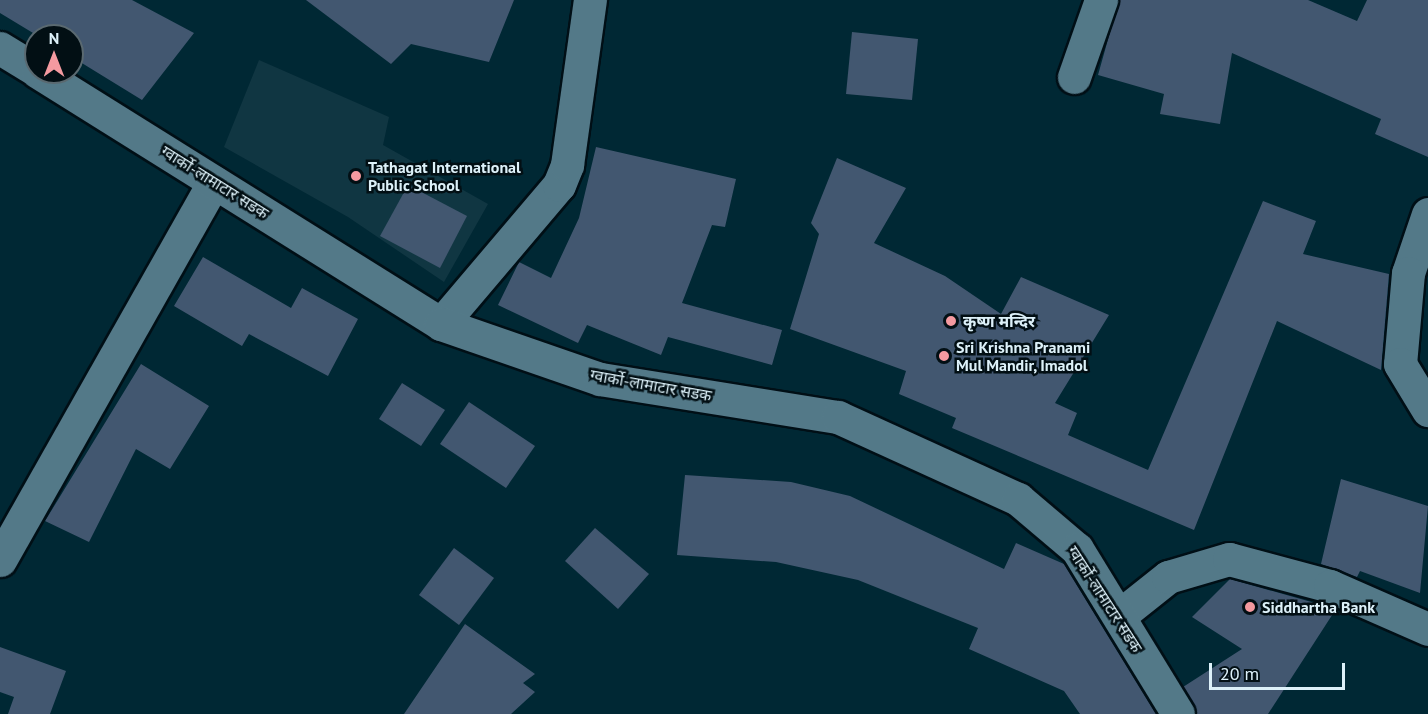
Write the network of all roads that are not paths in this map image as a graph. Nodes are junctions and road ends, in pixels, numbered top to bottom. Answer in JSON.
{"nodes":[{"id":1,"x":590,"y":0,"type":"edge"},
{"id":2,"x":1101,"y":0,"type":"edge"},
{"id":3,"x":0,"y":48,"type":"edge"},
{"id":4,"x":24,"y":63,"type":"edge"},
{"id":5,"x":1074,"y":77,"type":"dead end"},
{"id":6,"x":58,"y":84,"type":"edge"},
{"id":7,"x":214,"y":182,"type":"junction"},
{"id":8,"x":1428,"y":214,"type":"edge"},
{"id":9,"x":441,"y":324,"type":"junction"},
{"id":10,"x":1428,"y":410,"type":"edge"},
{"id":11,"x":0,"y":560,"type":"edge"},
{"id":12,"x":1119,"y":616,"type":"junction"},
{"id":13,"x":1428,"y":626,"type":"edge"},
{"id":14,"x":1178,"y":714,"type":"edge"}],
"edges":[{"from":1,"to":9,"type":"street"},
{"from":2,"to":5,"type":"street"},
{"from":3,"to":4,"type":"street","name":"ग्वार्को-लामाटार सडक"},
{"from":6,"to":7,"type":"street","name":"ग्वार्को-लामाटार सडक"},
{"from":7,"to":9,"type":"street","name":"ग्वार्को-लामाटार सडक"},
{"from":7,"to":11,"type":"street"},
{"from":8,"to":10,"type":"street"},
{"from":9,"to":12,"type":"street","name":"ग्वार्को-लामाटार सडक"},
{"from":12,"to":13,"type":"street"},
{"from":12,"to":14,"type":"street","name":"ग्वार्को-लामाटार सडक"}]}
